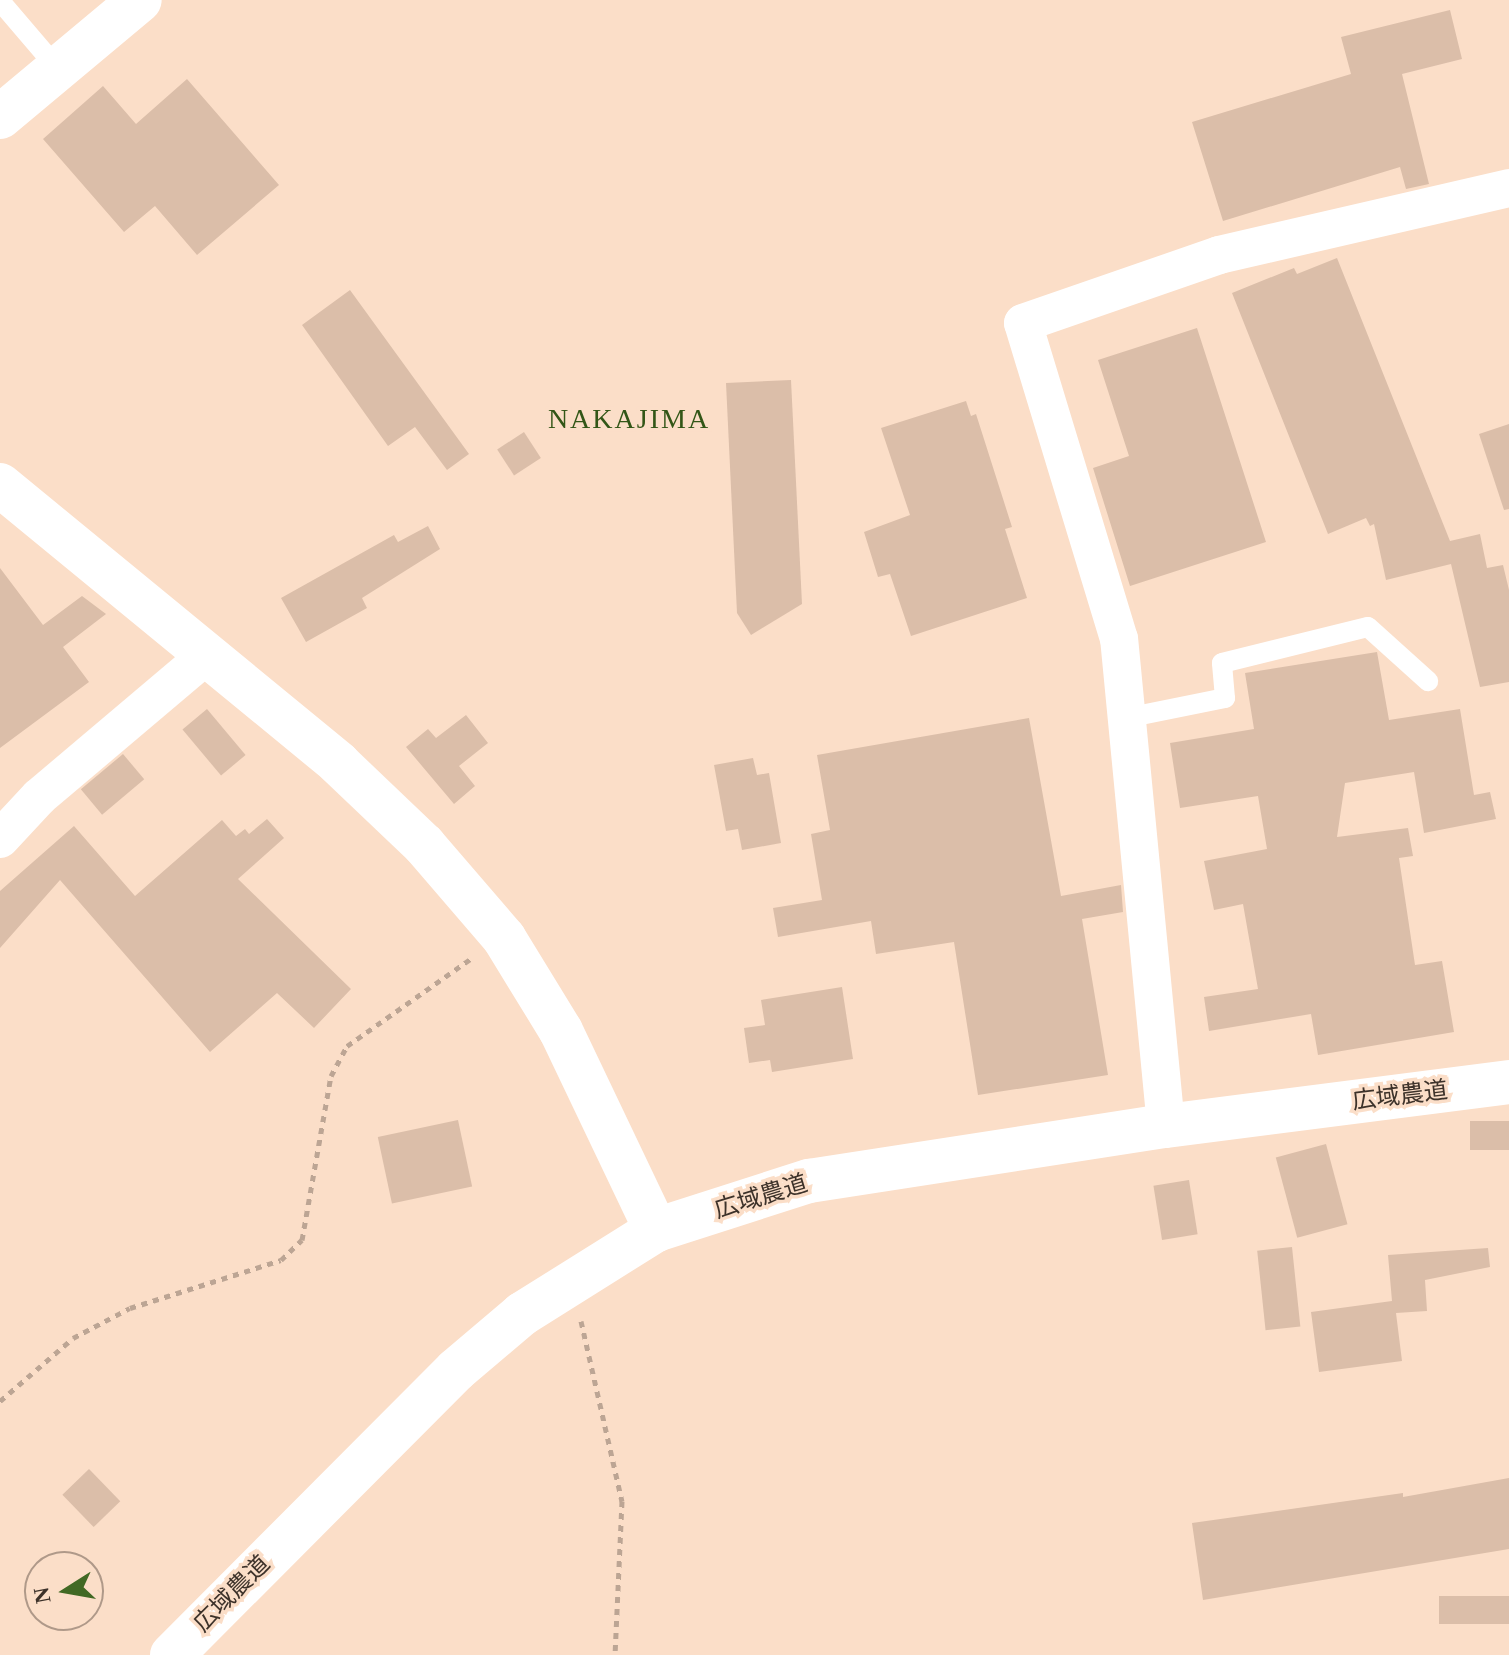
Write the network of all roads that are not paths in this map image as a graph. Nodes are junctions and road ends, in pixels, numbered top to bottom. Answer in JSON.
{"nodes":[{"id":1,"x":140,"y":0,"type":"edge"},
{"id":2,"x":0,"y":1,"type":"edge"},
{"id":3,"x":59,"y":70,"type":"junction"},
{"id":4,"x":0,"y":117,"type":"edge"},
{"id":5,"x":1509,"y":188,"type":"edge"},
{"id":6,"x":0,"y":485,"type":"edge"},
{"id":7,"x":208,"y":654,"type":"junction"},
{"id":8,"x":1428,"y":681,"type":"dead end"},
{"id":9,"x":1126,"y":718,"type":"junction"},
{"id":10,"x":0,"y":839,"type":"edge"},
{"id":11,"x":1509,"y":1082,"type":"edge"},
{"id":12,"x":1166,"y":1126,"type":"junction"},
{"id":13,"x":656,"y":1230,"type":"junction"},
{"id":14,"x":172,"y":1655,"type":"edge"}],
"edges":[{"from":1,"to":3,"type":"street"},
{"from":2,"to":3,"type":"lane"},
{"from":3,"to":4,"type":"street"},
{"from":5,"to":9,"type":"street"},
{"from":6,"to":7,"type":"street"},
{"from":7,"to":10,"type":"street"},
{"from":7,"to":13,"type":"street"},
{"from":8,"to":9,"type":"lane"},
{"from":9,"to":12,"type":"street"},
{"from":11,"to":12,"type":"street","name":"広域農道"},
{"from":12,"to":13,"type":"street","name":"広域農道"},
{"from":13,"to":14,"type":"street","name":"広域農道"}]}
